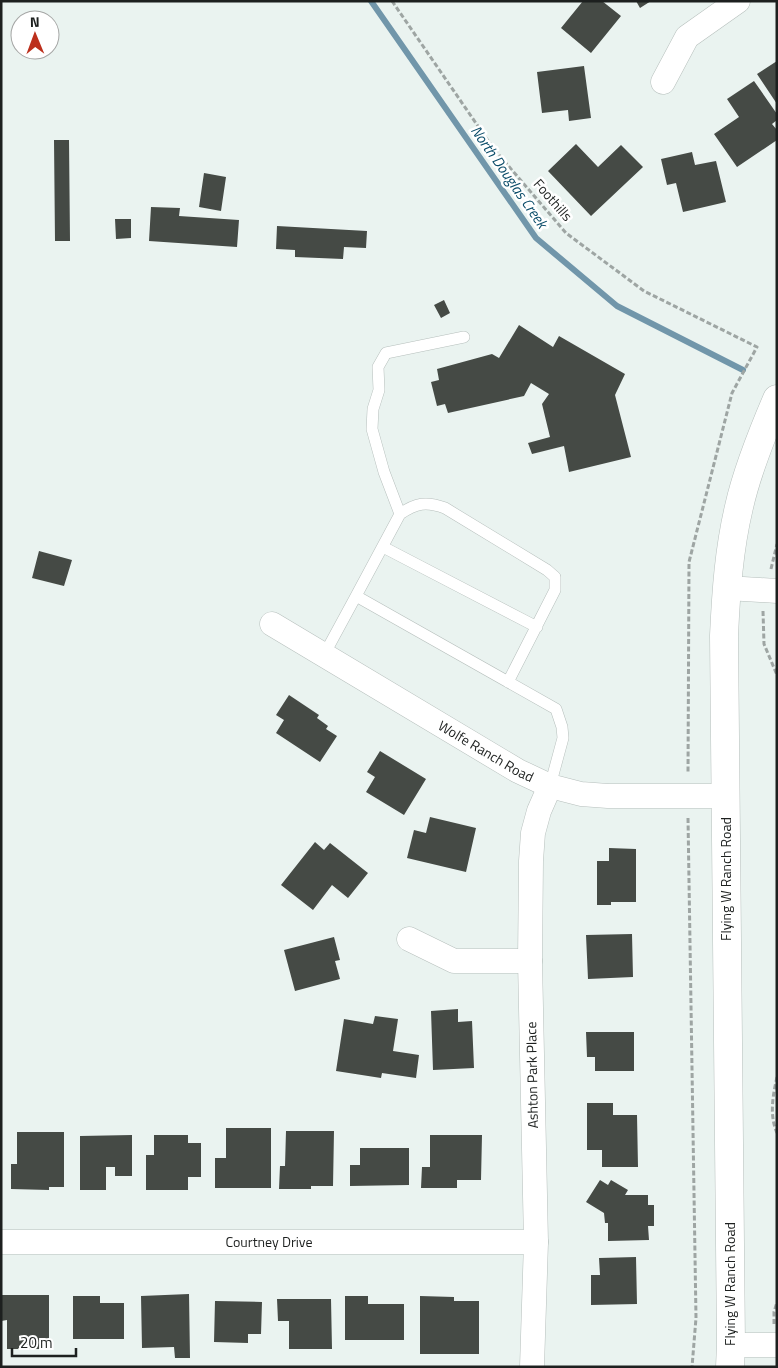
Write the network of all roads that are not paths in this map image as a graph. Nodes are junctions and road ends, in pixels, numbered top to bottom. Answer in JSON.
{"nodes":[{"id":1,"x":738,"y":1,"type":"edge"},
{"id":2,"x":663,"y":82,"type":"dead end"},
{"id":3,"x":464,"y":337,"type":"dead end"},
{"id":4,"x":777,"y":399,"type":"edge"},
{"id":5,"x":400,"y":514,"type":"junction"},
{"id":6,"x":383,"y":547,"type":"junction"},
{"id":7,"x":727,"y":588,"type":"junction"},
{"id":8,"x":770,"y":590,"type":"edge"},
{"id":9,"x":356,"y":596,"type":"junction"},
{"id":10,"x":272,"y":624,"type":"dead end"},
{"id":11,"x":537,"y":626,"type":"junction"},
{"id":12,"x":324,"y":655,"type":"junction"},
{"id":13,"x":508,"y":682,"type":"junction"},
{"id":14,"x":550,"y":786,"type":"junction"},
{"id":15,"x":726,"y":796,"type":"junction"},
{"id":16,"x":409,"y":939,"type":"dead end"},
{"id":17,"x":530,"y":961,"type":"junction"},
{"id":18,"x":1,"y":1242,"type":"edge"},
{"id":19,"x":536,"y":1242,"type":"junction"},
{"id":20,"x":777,"y":1344,"type":"edge"},
{"id":21,"x":730,"y":1356,"type":"edge"},
{"id":22,"x":532,"y":1367,"type":"edge"}],
"edges":[{"from":1,"to":2,"type":"street"},
{"from":3,"to":5,"type":"lane"},
{"from":4,"to":7,"type":"street","name":"Flying W Ranch Road"},
{"from":5,"to":6,"type":"lane"},
{"from":5,"to":11,"type":"lane"},
{"from":6,"to":9,"type":"lane"},
{"from":6,"to":11,"type":"lane"},
{"from":7,"to":8,"type":"street"},
{"from":7,"to":15,"type":"street","name":"Flying W Ranch Road"},
{"from":9,"to":12,"type":"lane"},
{"from":9,"to":13,"type":"lane"},
{"from":10,"to":12,"type":"street","name":"Wolfe Ranch Road"},
{"from":11,"to":13,"type":"lane"},
{"from":12,"to":14,"type":"street","name":"Wolfe Ranch Road"},
{"from":13,"to":14,"type":"lane"},
{"from":14,"to":15,"type":"street","name":"Wolfe Ranch Road"},
{"from":14,"to":17,"type":"street","name":"Ashton Park Place"},
{"from":15,"to":21,"type":"street","name":"Flying W Ranch Road"},
{"from":16,"to":17,"type":"street"},
{"from":17,"to":19,"type":"street","name":"Ashton Park Place"},
{"from":18,"to":19,"type":"street","name":"Courtney Drive"},
{"from":19,"to":22,"type":"street","name":"Ashton Park Place"},
{"from":20,"to":21,"type":"street"}]}
